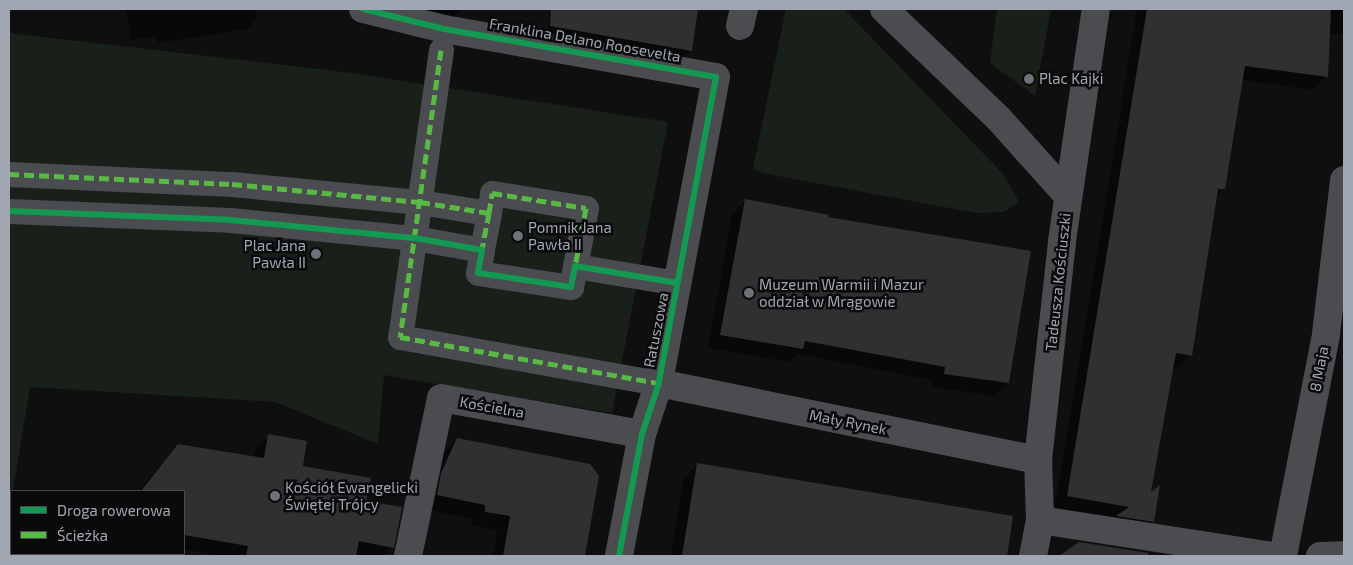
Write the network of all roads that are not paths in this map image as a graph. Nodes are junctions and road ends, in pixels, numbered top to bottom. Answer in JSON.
{"nodes":[{"id":1,"x":363,"y":9,"type":"edge"},
{"id":2,"x":884,"y":9,"type":"edge"},
{"id":3,"x":1096,"y":9,"type":"edge"},
{"id":4,"x":441,"y":50,"type":"dead end"},
{"id":5,"x":716,"y":77,"type":"joint"},
{"id":6,"x":9,"y":174,"type":"edge"},
{"id":7,"x":1344,"y":180,"type":"edge"},
{"id":8,"x":1068,"y":196,"type":"junction"},
{"id":9,"x":420,"y":202,"type":"junction"},
{"id":10,"x":9,"y":211,"type":"edge"},
{"id":11,"x":489,"y":213,"type":"junction"},
{"id":12,"x":415,"y":238,"type":"junction"},
{"id":13,"x":482,"y":250,"type":"junction"},
{"id":14,"x":575,"y":266,"type":"junction"},
{"id":15,"x":678,"y":283,"type":"junction"},
{"id":16,"x":659,"y":383,"type":"junction"},
{"id":17,"x":642,"y":434,"type":"junction"},
{"id":18,"x":1038,"y":460,"type":"junction"},
{"id":19,"x":1040,"y":520,"type":"junction"},
{"id":20,"x":1344,"y":555,"type":"edge"},
{"id":21,"x":408,"y":556,"type":"edge"},
{"id":22,"x":619,"y":556,"type":"edge"},
{"id":23,"x":1034,"y":556,"type":"edge"},
{"id":24,"x":1273,"y":556,"type":"edge"},
{"id":25,"x":1283,"y":556,"type":"edge"},
{"id":26,"x":1320,"y":556,"type":"edge"}],
"edges":[{"from":1,"to":5,"type":"street","name":"Franklina Delano Roosevelta"},
{"from":2,"to":8,"type":"street"},
{"from":3,"to":8,"type":"street","name":"Tadeusza Kościuszki"},
{"from":4,"to":9,"type":"street"},
{"from":5,"to":15,"type":"street","name":"Ratuszowa"},
{"from":6,"to":9,"type":"street"},
{"from":7,"to":25,"type":"street","name":"8 Maja"},
{"from":8,"to":18,"type":"street","name":"Tadeusza Kościuszki"},
{"from":9,"to":11,"type":"street"},
{"from":9,"to":12,"type":"street"},
{"from":10,"to":12,"type":"street"},
{"from":11,"to":13,"type":"street"},
{"from":11,"to":14,"type":"street"},
{"from":12,"to":13,"type":"street"},
{"from":12,"to":16,"type":"street"},
{"from":13,"to":14,"type":"street"},
{"from":14,"to":15,"type":"street"},
{"from":15,"to":16,"type":"street","name":"Ratuszowa"},
{"from":16,"to":17,"type":"street","name":"Ratuszowa"},
{"from":16,"to":18,"type":"street","name":"Mały Rynek"},
{"from":17,"to":21,"type":"street","name":"Kościelna"},
{"from":17,"to":22,"type":"street","name":"Ratuszowa"},
{"from":18,"to":19,"type":"street","name":"Tadeusza Kościuszki"},
{"from":19,"to":23,"type":"street","name":"Tadeusza Kościuszki"},
{"from":19,"to":24,"type":"street"},
{"from":20,"to":26,"type":"street"}]}
